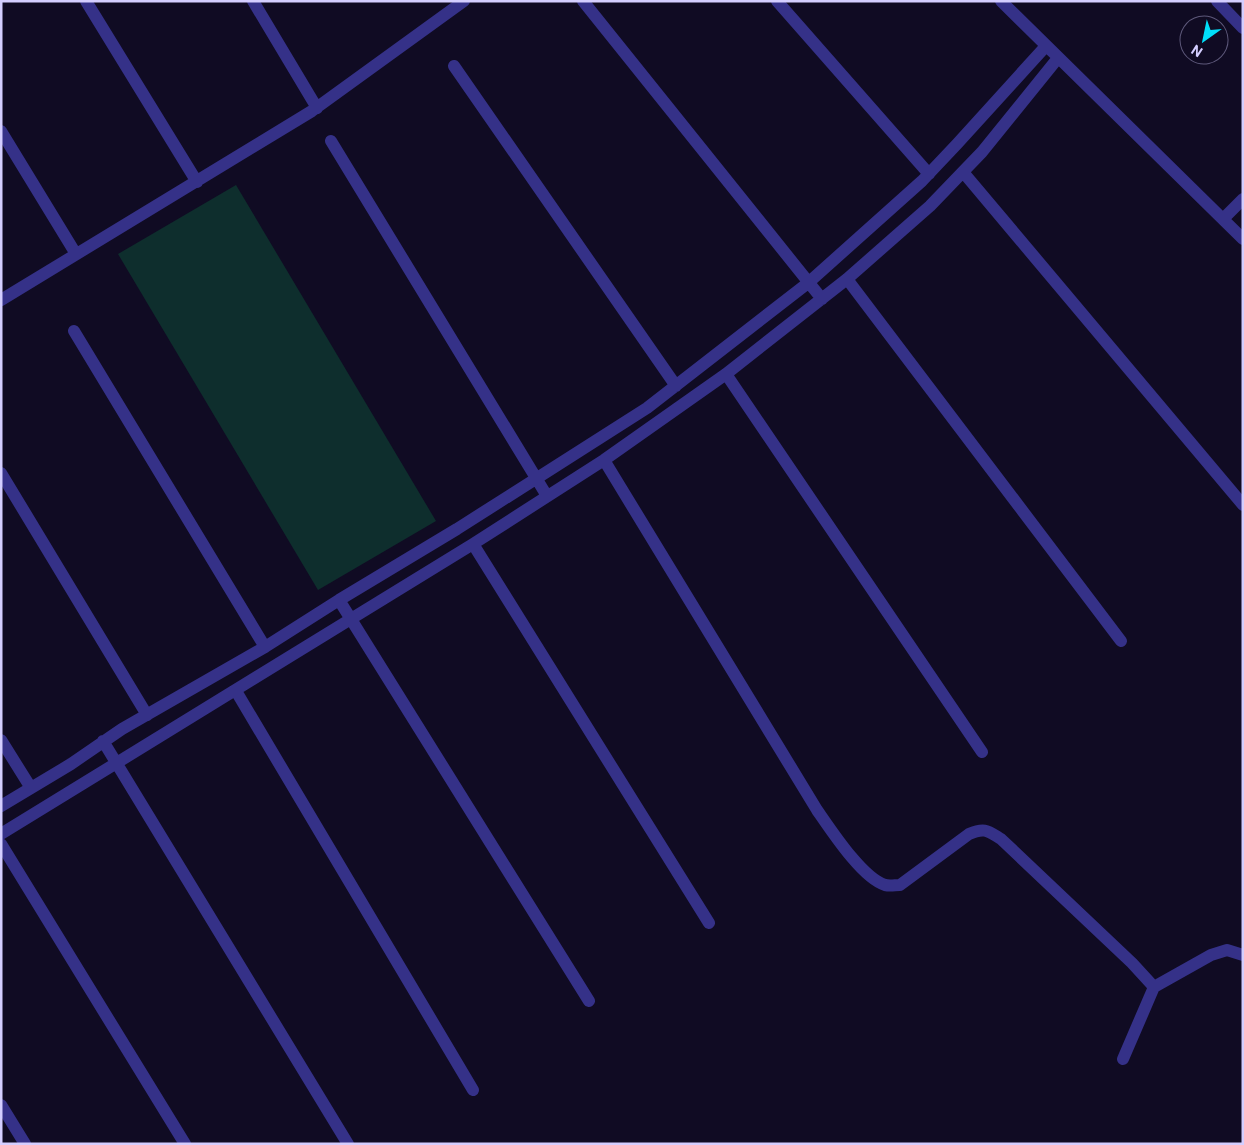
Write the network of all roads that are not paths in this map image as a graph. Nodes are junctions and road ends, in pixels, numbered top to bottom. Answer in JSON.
{"nodes":[{"id":1,"x":86,"y":1,"type":"edge"},
{"id":2,"x":253,"y":1,"type":"edge"},
{"id":3,"x":464,"y":1,"type":"edge"},
{"id":4,"x":583,"y":1,"type":"edge"},
{"id":5,"x":777,"y":1,"type":"edge"},
{"id":6,"x":1001,"y":1,"type":"edge"},
{"id":7,"x":1217,"y":1,"type":"edge"},
{"id":8,"x":1243,"y":28,"type":"edge"},
{"id":9,"x":1046,"y":46,"type":"junction"},
{"id":10,"x":1058,"y":58,"type":"junction"},
{"id":11,"x":454,"y":66,"type":"dead end"},
{"id":12,"x":317,"y":108,"type":"junction"},
{"id":13,"x":1,"y":131,"type":"edge"},
{"id":14,"x":331,"y":141,"type":"dead end"},
{"id":15,"x":962,"y":172,"type":"junction"},
{"id":16,"x":929,"y":174,"type":"junction"},
{"id":17,"x":197,"y":182,"type":"junction"},
{"id":18,"x":1243,"y":199,"type":"edge"},
{"id":19,"x":1223,"y":219,"type":"junction"},
{"id":20,"x":1243,"y":239,"type":"edge"},
{"id":21,"x":76,"y":254,"type":"junction"},
{"id":22,"x":847,"y":279,"type":"junction"},
{"id":23,"x":808,"y":283,"type":"junction"},
{"id":24,"x":822,"y":299,"type":"junction"},
{"id":25,"x":1,"y":300,"type":"edge"},
{"id":26,"x":74,"y":332,"type":"dead end"},
{"id":27,"x":726,"y":374,"type":"junction"},
{"id":28,"x":676,"y":386,"type":"junction"},
{"id":29,"x":604,"y":460,"type":"junction"},
{"id":30,"x":1,"y":473,"type":"edge"},
{"id":31,"x":536,"y":478,"type":"junction"},
{"id":32,"x":547,"y":496,"type":"junction"},
{"id":33,"x":1243,"y":505,"type":"edge"},
{"id":34,"x":473,"y":544,"type":"junction"},
{"id":35,"x":339,"y":600,"type":"junction"},
{"id":36,"x":351,"y":620,"type":"junction"},
{"id":37,"x":1121,"y":640,"type":"dead end"},
{"id":38,"x":265,"y":647,"type":"junction"},
{"id":39,"x":236,"y":691,"type":"junction"},
{"id":40,"x":147,"y":715,"type":"junction"},
{"id":41,"x":1,"y":740,"type":"edge"},
{"id":42,"x":103,"y":742,"type":"junction"},
{"id":43,"x":982,"y":752,"type":"dead end"},
{"id":44,"x":116,"y":762,"type":"junction"},
{"id":45,"x":31,"y":788,"type":"junction"},
{"id":46,"x":1,"y":806,"type":"edge"},
{"id":47,"x":1,"y":834,"type":"edge"},
{"id":48,"x":1,"y":844,"type":"edge"},
{"id":49,"x":709,"y":923,"type":"dead end"},
{"id":50,"x":1243,"y":955,"type":"edge"},
{"id":51,"x":1154,"y":987,"type":"junction"},
{"id":52,"x":589,"y":1001,"type":"dead end"},
{"id":53,"x":1123,"y":1059,"type":"dead end"},
{"id":54,"x":473,"y":1090,"type":"dead end"},
{"id":55,"x":1,"y":1105,"type":"edge"},
{"id":56,"x":25,"y":1144,"type":"edge"},
{"id":57,"x":185,"y":1144,"type":"edge"},
{"id":58,"x":348,"y":1144,"type":"edge"}],
"edges":[{"from":1,"to":17,"type":"street"},
{"from":2,"to":12,"type":"street"},
{"from":3,"to":12,"type":"street"},
{"from":4,"to":23,"type":"street"},
{"from":5,"to":16,"type":"street"},
{"from":6,"to":9,"type":"street"},
{"from":7,"to":8,"type":"street"},
{"from":9,"to":10,"type":"street"},
{"from":9,"to":16,"type":"street"},
{"from":10,"to":15,"type":"street"},
{"from":10,"to":19,"type":"street"},
{"from":11,"to":28,"type":"street"},
{"from":12,"to":17,"type":"street"},
{"from":13,"to":21,"type":"street"},
{"from":14,"to":31,"type":"street"},
{"from":15,"to":22,"type":"street"},
{"from":15,"to":33,"type":"street"},
{"from":16,"to":23,"type":"street"},
{"from":17,"to":21,"type":"street"},
{"from":18,"to":19,"type":"street"},
{"from":19,"to":20,"type":"street"},
{"from":21,"to":25,"type":"street"},
{"from":22,"to":24,"type":"street"},
{"from":22,"to":37,"type":"street"},
{"from":23,"to":24,"type":"street"},
{"from":23,"to":28,"type":"street"},
{"from":24,"to":27,"type":"street"},
{"from":26,"to":38,"type":"street"},
{"from":27,"to":29,"type":"street"},
{"from":27,"to":43,"type":"street"},
{"from":28,"to":31,"type":"street"},
{"from":29,"to":32,"type":"street"},
{"from":29,"to":51,"type":"street"},
{"from":30,"to":40,"type":"street"},
{"from":31,"to":32,"type":"street"},
{"from":31,"to":35,"type":"street"},
{"from":32,"to":34,"type":"street"},
{"from":34,"to":36,"type":"street"},
{"from":34,"to":49,"type":"street"},
{"from":35,"to":36,"type":"street"},
{"from":35,"to":38,"type":"street"},
{"from":36,"to":39,"type":"street"},
{"from":36,"to":52,"type":"street"},
{"from":38,"to":40,"type":"street"},
{"from":39,"to":44,"type":"street"},
{"from":39,"to":54,"type":"street"},
{"from":40,"to":42,"type":"street"},
{"from":41,"to":45,"type":"street"},
{"from":42,"to":44,"type":"street"},
{"from":42,"to":45,"type":"street"},
{"from":44,"to":47,"type":"street"},
{"from":44,"to":58,"type":"street"},
{"from":45,"to":46,"type":"street"},
{"from":48,"to":57,"type":"street"},
{"from":50,"to":51,"type":"street"},
{"from":51,"to":53,"type":"street"},
{"from":55,"to":56,"type":"street"}]}
